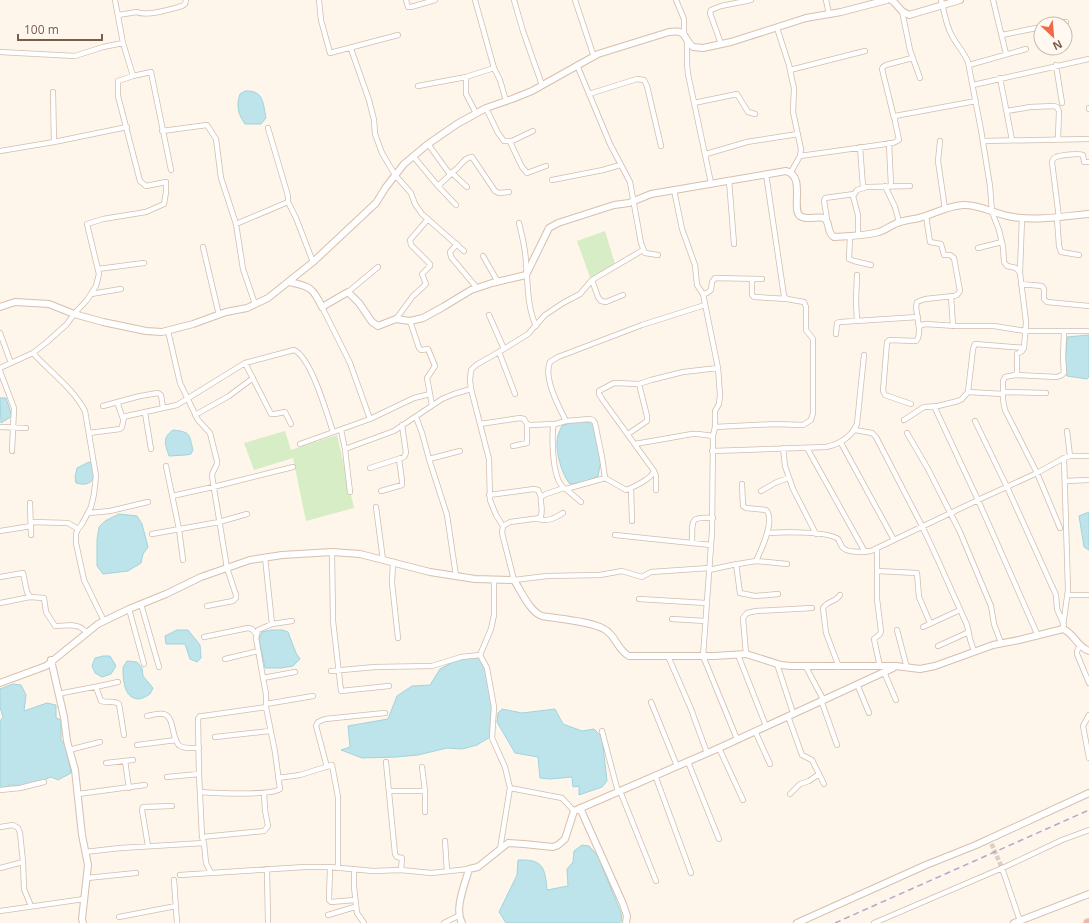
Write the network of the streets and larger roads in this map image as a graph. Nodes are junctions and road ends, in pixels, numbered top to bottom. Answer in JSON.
{"nodes":[{"id":1,"x":115,"y":0,"type":"edge"},
{"id":2,"x":186,"y":0,"type":"edge"},
{"id":3,"x":319,"y":0,"type":"edge"},
{"id":4,"x":406,"y":0,"type":"edge"},
{"id":5,"x":435,"y":0,"type":"edge"},
{"id":6,"x":475,"y":0,"type":"edge"},
{"id":7,"x":514,"y":0,"type":"edge"},
{"id":8,"x":575,"y":0,"type":"edge"},
{"id":9,"x":676,"y":0,"type":"edge"},
{"id":10,"x":751,"y":0,"type":"edge"},
{"id":11,"x":826,"y":0,"type":"edge"},
{"id":12,"x":887,"y":0,"type":"edge"},
{"id":13,"x":891,"y":0,"type":"edge"},
{"id":14,"x":960,"y":0,"type":"edge"},
{"id":15,"x":993,"y":0,"type":"edge"},
{"id":16,"x":942,"y":3,"type":"edge"},
{"id":17,"x":902,"y":11,"type":"junction"},
{"id":18,"x":830,"y":14,"type":"junction"},
{"id":19,"x":118,"y":15,"type":"junction"},
{"id":20,"x":777,"y":28,"type":"junction"},
{"id":21,"x":1033,"y":29,"type":"edge"},
{"id":22,"x":398,"y":35,"type":"dead end"},
{"id":23,"x":1002,"y":35,"type":"junction"},
{"id":24,"x":686,"y":37,"type":"junction"},
{"id":25,"x":123,"y":43,"type":"junction"},
{"id":26,"x":721,"y":44,"type":"junction"},
{"id":27,"x":351,"y":48,"type":"junction"},
{"id":28,"x":1026,"y":49,"type":"dead end"},
{"id":29,"x":865,"y":51,"type":"dead end"},
{"id":30,"x":0,"y":52,"type":"edge"},
{"id":31,"x":1006,"y":54,"type":"junction"},
{"id":32,"x":594,"y":56,"type":"junction"},
{"id":33,"x":912,"y":58,"type":"junction"},
{"id":34,"x":1089,"y":59,"type":"edge"},
{"id":35,"x":577,"y":65,"type":"junction"},
{"id":36,"x":968,"y":65,"type":"junction"},
{"id":37,"x":1056,"y":66,"type":"junction"},
{"id":38,"x":494,"y":68,"type":"junction"},
{"id":39,"x":790,"y":70,"type":"junction"},
{"id":40,"x":133,"y":76,"type":"junction"},
{"id":41,"x":466,"y":76,"type":"junction"},
{"id":42,"x":920,"y":78,"type":"dead end"},
{"id":43,"x":1000,"y":78,"type":"junction"},
{"id":44,"x":542,"y":85,"type":"junction"},
{"id":45,"x":972,"y":85,"type":"junction"},
{"id":46,"x":418,"y":86,"type":"dead end"},
{"id":47,"x":53,"y":92,"type":"dead end"},
{"id":48,"x":589,"y":94,"type":"junction"},
{"id":49,"x":506,"y":101,"type":"junction"},
{"id":50,"x":976,"y":101,"type":"junction"},
{"id":51,"x":694,"y":103,"type":"junction"},
{"id":52,"x":1062,"y":103,"type":"dead end"},
{"id":53,"x":486,"y":108,"type":"junction"},
{"id":54,"x":1007,"y":111,"type":"junction"},
{"id":55,"x":476,"y":113,"type":"junction"},
{"id":56,"x":755,"y":114,"type":"dead end"},
{"id":57,"x":894,"y":118,"type":"junction"},
{"id":58,"x":126,"y":127,"type":"junction"},
{"id":59,"x":268,"y":128,"type":"dead end"},
{"id":60,"x":162,"y":131,"type":"junction"},
{"id":61,"x":533,"y":131,"type":"dead end"},
{"id":62,"x":798,"y":134,"type":"junction"},
{"id":63,"x":1058,"y":139,"type":"junction"},
{"id":64,"x":1089,"y":139,"type":"edge"},
{"id":65,"x":1012,"y":140,"type":"junction"},
{"id":66,"x":940,"y":141,"type":"dead end"},
{"id":67,"x":983,"y":141,"type":"junction"},
{"id":68,"x":54,"y":142,"type":"junction"},
{"id":69,"x":510,"y":142,"type":"junction"},
{"id":70,"x":889,"y":143,"type":"junction"},
{"id":71,"x":428,"y":144,"type":"junction"},
{"id":72,"x":661,"y":146,"type":"dead end"},
{"id":73,"x":860,"y":147,"type":"junction"},
{"id":74,"x":0,"y":151,"type":"edge"},
{"id":75,"x":706,"y":154,"type":"junction"},
{"id":76,"x":413,"y":156,"type":"junction"},
{"id":77,"x":800,"y":156,"type":"junction"},
{"id":78,"x":1089,"y":162,"type":"edge"},
{"id":79,"x":620,"y":165,"type":"junction"},
{"id":80,"x":546,"y":166,"type":"dead end"},
{"id":81,"x":171,"y":170,"type":"dead end"},
{"id":82,"x":791,"y":172,"type":"junction"},
{"id":83,"x":452,"y":173,"type":"junction"},
{"id":84,"x":766,"y":174,"type":"junction"},
{"id":85,"x":395,"y":175,"type":"junction"},
{"id":86,"x":552,"y":180,"type":"dead end"},
{"id":87,"x":729,"y":180,"type":"junction"},
{"id":88,"x":711,"y":183,"type":"junction"},
{"id":89,"x":438,"y":186,"type":"junction"},
{"id":90,"x":885,"y":186,"type":"junction"},
{"id":91,"x":891,"y":186,"type":"junction"},
{"id":92,"x":910,"y":186,"type":"dead end"},
{"id":93,"x":467,"y":187,"type":"dead end"},
{"id":94,"x":863,"y":187,"type":"junction"},
{"id":95,"x":674,"y":190,"type":"junction"},
{"id":96,"x":509,"y":192,"type":"dead end"},
{"id":97,"x":854,"y":194,"type":"junction"},
{"id":98,"x":634,"y":200,"type":"junction"},
{"id":99,"x":288,"y":202,"type":"junction"},
{"id":100,"x":456,"y":205,"type":"dead end"},
{"id":101,"x":945,"y":209,"type":"junction"},
{"id":102,"x":992,"y":212,"type":"junction"},
{"id":103,"x":1089,"y":214,"type":"edge"},
{"id":104,"x":926,"y":216,"type":"junction"},
{"id":105,"x":1022,"y":218,"type":"junction"},
{"id":106,"x":1058,"y":218,"type":"junction"},
{"id":107,"x":428,"y":219,"type":"junction"},
{"id":108,"x":827,"y":220,"type":"junction"},
{"id":109,"x":898,"y":222,"type":"junction"},
{"id":110,"x":519,"y":223,"type":"dead end"},
{"id":111,"x":236,"y":224,"type":"junction"},
{"id":112,"x":850,"y":236,"type":"junction"},
{"id":113,"x":858,"y":236,"type":"junction"},
{"id":114,"x":1002,"y":242,"type":"junction"},
{"id":115,"x":457,"y":244,"type":"junction"},
{"id":116,"x":734,"y":244,"type":"dead end"},
{"id":117,"x":203,"y":248,"type":"dead end"},
{"id":118,"x":978,"y":248,"type":"dead end"},
{"id":119,"x":643,"y":250,"type":"junction"},
{"id":120,"x":464,"y":251,"type":"dead end"},
{"id":121,"x":658,"y":255,"type":"dead end"},
{"id":122,"x":1079,"y":255,"type":"dead end"},
{"id":123,"x":482,"y":256,"type":"dead end"},
{"id":124,"x":313,"y":262,"type":"junction"},
{"id":125,"x":144,"y":263,"type":"dead end"},
{"id":126,"x":871,"y":265,"type":"dead end"},
{"id":127,"x":378,"y":267,"type":"dead end"},
{"id":128,"x":98,"y":269,"type":"junction"},
{"id":129,"x":1020,"y":273,"type":"junction"},
{"id":130,"x":526,"y":275,"type":"junction"},
{"id":131,"x":857,"y":275,"type":"dead end"},
{"id":132,"x":752,"y":279,"type":"junction"},
{"id":133,"x":762,"y":279,"type":"dead end"},
{"id":134,"x":592,"y":280,"type":"junction"},
{"id":135,"x":289,"y":282,"type":"junction"},
{"id":136,"x":498,"y":282,"type":"junction"},
{"id":137,"x":1021,"y":284,"type":"junction"},
{"id":138,"x":477,"y":288,"type":"junction"},
{"id":139,"x":121,"y":289,"type":"dead end"},
{"id":140,"x":348,"y":292,"type":"junction"},
{"id":141,"x":91,"y":294,"type":"junction"},
{"id":142,"x":703,"y":294,"type":"junction"},
{"id":143,"x":623,"y":295,"type":"dead end"},
{"id":144,"x":951,"y":296,"type":"junction"},
{"id":145,"x":787,"y":300,"type":"junction"},
{"id":146,"x":255,"y":304,"type":"junction"},
{"id":147,"x":705,"y":305,"type":"junction"},
{"id":148,"x":1089,"y":306,"type":"edge"},
{"id":149,"x":0,"y":307,"type":"edge"},
{"id":150,"x":322,"y":307,"type":"junction"},
{"id":151,"x":74,"y":314,"type":"junction"},
{"id":152,"x":219,"y":315,"type":"junction"},
{"id":153,"x":489,"y":315,"type":"dead end"},
{"id":154,"x":396,"y":318,"type":"junction"},
{"id":155,"x":918,"y":318,"type":"junction"},
{"id":156,"x":410,"y":321,"type":"junction"},
{"id":157,"x":857,"y":321,"type":"junction"},
{"id":158,"x":536,"y":326,"type":"junction"},
{"id":159,"x":953,"y":326,"type":"junction"},
{"id":160,"x":919,"y":328,"type":"junction"},
{"id":161,"x":168,"y":331,"type":"junction"},
{"id":162,"x":1025,"y":331,"type":"junction"},
{"id":163,"x":1089,"y":331,"type":"edge"},
{"id":164,"x":1064,"y":332,"type":"junction"},
{"id":165,"x":836,"y":334,"type":"dead end"},
{"id":166,"x":0,"y":336,"type":"edge"},
{"id":167,"x":1024,"y":348,"type":"junction"},
{"id":168,"x":504,"y":349,"type":"junction"},
{"id":169,"x":499,"y":352,"type":"junction"},
{"id":170,"x":33,"y":353,"type":"junction"},
{"id":171,"x":864,"y":355,"type":"dead end"},
{"id":172,"x":11,"y":363,"type":"junction"},
{"id":173,"x":245,"y":363,"type":"junction"},
{"id":174,"x":718,"y":368,"type":"junction"},
{"id":175,"x":0,"y":370,"type":"edge"},
{"id":176,"x":1015,"y":375,"type":"junction"},
{"id":177,"x":253,"y":378,"type":"junction"},
{"id":178,"x":639,"y":384,"type":"junction"},
{"id":179,"x":471,"y":389,"type":"junction"},
{"id":180,"x":968,"y":392,"type":"junction"},
{"id":181,"x":1003,"y":393,"type":"junction"},
{"id":182,"x":1046,"y":393,"type":"dead end"},
{"id":183,"x":430,"y":394,"type":"junction"},
{"id":184,"x":515,"y":394,"type":"dead end"},
{"id":185,"x":187,"y":399,"type":"junction"},
{"id":186,"x":117,"y":402,"type":"junction"},
{"id":187,"x":911,"y":404,"type":"dead end"},
{"id":188,"x":432,"y":405,"type":"junction"},
{"id":189,"x":103,"y":406,"type":"dead end"},
{"id":190,"x":934,"y":406,"type":"junction"},
{"id":191,"x":162,"y":408,"type":"junction"},
{"id":192,"x":145,"y":413,"type":"junction"},
{"id":193,"x":196,"y":415,"type":"junction"},
{"id":194,"x":416,"y":417,"type":"junction"},
{"id":195,"x":123,"y":419,"type":"junction"},
{"id":196,"x":370,"y":419,"type":"junction"},
{"id":197,"x":904,"y":420,"type":"dead end"},
{"id":198,"x":566,"y":421,"type":"junction"},
{"id":199,"x":975,"y":421,"type":"dead end"},
{"id":200,"x":291,"y":424,"type":"dead end"},
{"id":201,"x":480,"y":424,"type":"junction"},
{"id":202,"x":527,"y":424,"type":"junction"},
{"id":203,"x":555,"y":424,"type":"junction"},
{"id":204,"x":402,"y":426,"type":"junction"},
{"id":205,"x":0,"y":427,"type":"edge"},
{"id":206,"x":12,"y":427,"type":"junction"},
{"id":207,"x":715,"y":427,"type":"junction"},
{"id":208,"x":26,"y":428,"type":"dead end"},
{"id":209,"x":340,"y":430,"type":"junction"},
{"id":210,"x":855,"y":430,"type":"junction"},
{"id":211,"x":1067,"y":431,"type":"dead end"},
{"id":212,"x":333,"y":432,"type":"junction"},
{"id":213,"x":89,"y":433,"type":"junction"},
{"id":214,"x":906,"y":433,"type":"dead end"},
{"id":215,"x":628,"y":434,"type":"junction"},
{"id":216,"x":713,"y":436,"type":"junction"},
{"id":217,"x":841,"y":443,"type":"junction"},
{"id":218,"x":300,"y":444,"type":"dead end"},
{"id":219,"x":635,"y":444,"type":"junction"},
{"id":220,"x":513,"y":446,"type":"dead end"},
{"id":221,"x":783,"y":448,"type":"junction"},
{"id":222,"x":807,"y":448,"type":"junction"},
{"id":223,"x":151,"y":449,"type":"dead end"},
{"id":224,"x":345,"y":449,"type":"junction"},
{"id":225,"x":12,"y":451,"type":"dead end"},
{"id":226,"x":460,"y":451,"type":"dead end"},
{"id":227,"x":712,"y":451,"type":"junction"},
{"id":228,"x":1070,"y":456,"type":"junction"},
{"id":229,"x":1089,"y":456,"type":"edge"},
{"id":230,"x":1064,"y":458,"type":"junction"},
{"id":231,"x":399,"y":459,"type":"junction"},
{"id":232,"x":429,"y":459,"type":"junction"},
{"id":233,"x":166,"y":466,"type":"dead end"},
{"id":234,"x":293,"y":466,"type":"dead end"},
{"id":235,"x":370,"y":468,"type":"dead end"},
{"id":236,"x":654,"y":470,"type":"junction"},
{"id":237,"x":1037,"y":473,"type":"junction"},
{"id":238,"x":604,"y":478,"type":"junction"},
{"id":239,"x":789,"y":478,"type":"junction"},
{"id":240,"x":1089,"y":480,"type":"edge"},
{"id":241,"x":1065,"y":481,"type":"junction"},
{"id":242,"x":742,"y":484,"type":"dead end"},
{"id":243,"x":213,"y":487,"type":"junction"},
{"id":244,"x":1007,"y":487,"type":"junction"},
{"id":245,"x":631,"y":488,"type":"junction"},
{"id":246,"x":565,"y":489,"type":"junction"},
{"id":247,"x":656,"y":490,"type":"dead end"},
{"id":248,"x":381,"y":491,"type":"dead end"},
{"id":249,"x":760,"y":491,"type":"dead end"},
{"id":250,"x":350,"y":492,"type":"dead end"},
{"id":251,"x":490,"y":495,"type":"junction"},
{"id":252,"x":172,"y":496,"type":"junction"},
{"id":253,"x":541,"y":497,"type":"junction"},
{"id":254,"x":978,"y":500,"type":"junction"},
{"id":255,"x":148,"y":502,"type":"dead end"},
{"id":256,"x":581,"y":502,"type":"dead end"},
{"id":257,"x":30,"y":503,"type":"dead end"},
{"id":258,"x":376,"y":507,"type":"dead end"},
{"id":259,"x":89,"y":513,"type":"junction"},
{"id":260,"x":563,"y":513,"type":"dead end"},
{"id":261,"x":951,"y":513,"type":"junction"},
{"id":262,"x":247,"y":514,"type":"dead end"},
{"id":263,"x":713,"y":518,"type":"junction"},
{"id":264,"x":539,"y":519,"type":"junction"},
{"id":265,"x":632,"y":520,"type":"dead end"},
{"id":266,"x":218,"y":522,"type":"junction"},
{"id":267,"x":31,"y":524,"type":"junction"},
{"id":268,"x":503,"y":526,"type":"junction"},
{"id":269,"x":922,"y":526,"type":"junction"},
{"id":270,"x":1060,"y":528,"type":"dead end"},
{"id":271,"x":78,"y":529,"type":"junction"},
{"id":272,"x":179,"y":529,"type":"junction"},
{"id":273,"x":0,"y":531,"type":"edge"},
{"id":274,"x":768,"y":533,"type":"junction"},
{"id":275,"x":152,"y":534,"type":"dead end"},
{"id":276,"x":816,"y":534,"type":"junction"},
{"id":277,"x":31,"y":535,"type":"dead end"},
{"id":278,"x":615,"y":535,"type":"dead end"},
{"id":279,"x":894,"y":540,"type":"junction"},
{"id":280,"x":692,"y":543,"type":"junction"},
{"id":281,"x":711,"y":545,"type":"junction"},
{"id":282,"x":877,"y":549,"type":"junction"},
{"id":283,"x":332,"y":552,"type":"junction"},
{"id":284,"x":865,"y":552,"type":"junction"},
{"id":285,"x":265,"y":557,"type":"junction"},
{"id":286,"x":183,"y":560,"type":"dead end"},
{"id":287,"x":383,"y":560,"type":"junction"},
{"id":288,"x":756,"y":561,"type":"junction"},
{"id":289,"x":393,"y":562,"type":"junction"},
{"id":290,"x":736,"y":564,"type":"junction"},
{"id":291,"x":787,"y":564,"type":"dead end"},
{"id":292,"x":227,"y":568,"type":"junction"},
{"id":293,"x":709,"y":569,"type":"junction"},
{"id":294,"x":877,"y":571,"type":"junction"},
{"id":295,"x":456,"y":576,"type":"junction"},
{"id":296,"x":0,"y":577,"type":"edge"},
{"id":297,"x":494,"y":580,"type":"junction"},
{"id":298,"x":514,"y":580,"type":"junction"},
{"id":299,"x":778,"y":594,"type":"dead end"},
{"id":300,"x":840,"y":595,"type":"dead end"},
{"id":301,"x":1068,"y":595,"type":"junction"},
{"id":302,"x":1089,"y":595,"type":"edge"},
{"id":303,"x":30,"y":597,"type":"junction"},
{"id":304,"x":639,"y":599,"type":"dead end"},
{"id":305,"x":0,"y":602,"type":"edge"},
{"id":306,"x":706,"y":603,"type":"junction"},
{"id":307,"x":141,"y":604,"type":"junction"},
{"id":308,"x":206,"y":606,"type":"dead end"},
{"id":309,"x":812,"y":608,"type":"dead end"},
{"id":310,"x":128,"y":609,"type":"junction"},
{"id":311,"x":960,"y":610,"type":"junction"},
{"id":312,"x":672,"y":618,"type":"dead end"},
{"id":313,"x":104,"y":621,"type":"junction"},
{"id":314,"x":292,"y":621,"type":"dead end"},
{"id":315,"x":704,"y":621,"type":"junction"},
{"id":316,"x":930,"y":623,"type":"junction"},
{"id":317,"x":272,"y":624,"type":"junction"},
{"id":318,"x":923,"y":627,"type":"dead end"},
{"id":319,"x":1063,"y":627,"type":"junction"},
{"id":320,"x":897,"y":630,"type":"dead end"},
{"id":321,"x":88,"y":632,"type":"junction"},
{"id":322,"x":969,"y":632,"type":"junction"},
{"id":323,"x":256,"y":634,"type":"junction"},
{"id":324,"x":1038,"y":636,"type":"junction"},
{"id":325,"x":204,"y":637,"type":"dead end"},
{"id":326,"x":398,"y":638,"type":"dead end"},
{"id":327,"x":1001,"y":643,"type":"junction"},
{"id":328,"x":938,"y":646,"type":"dead end"},
{"id":329,"x":1080,"y":646,"type":"junction"},
{"id":330,"x":258,"y":650,"type":"junction"},
{"id":331,"x":974,"y":651,"type":"junction"},
{"id":332,"x":1089,"y":651,"type":"edge"},
{"id":333,"x":746,"y":654,"type":"junction"},
{"id":334,"x":480,"y":655,"type":"junction"},
{"id":335,"x":738,"y":655,"type":"junction"},
{"id":336,"x":668,"y":656,"type":"junction"},
{"id":337,"x":703,"y":656,"type":"junction"},
{"id":338,"x":225,"y":659,"type":"dead end"},
{"id":339,"x":51,"y":660,"type":"junction"},
{"id":340,"x":144,"y":664,"type":"dead end"},
{"id":341,"x":777,"y":664,"type":"junction"},
{"id":342,"x":806,"y":667,"type":"junction"},
{"id":343,"x":839,"y":667,"type":"junction"},
{"id":344,"x":159,"y":668,"type":"dead end"},
{"id":345,"x":907,"y":668,"type":"junction"},
{"id":346,"x":331,"y":670,"type":"dead end"},
{"id":347,"x":338,"y":670,"type":"junction"},
{"id":348,"x":882,"y":670,"type":"junction"},
{"id":349,"x":295,"y":672,"type":"dead end"},
{"id":350,"x":263,"y":678,"type":"junction"},
{"id":351,"x":118,"y":682,"type":"dead end"},
{"id":352,"x":0,"y":683,"type":"edge"},
{"id":353,"x":1089,"y":683,"type":"edge"},
{"id":354,"x":857,"y":684,"type":"junction"},
{"id":355,"x":389,"y":686,"type":"dead end"},
{"id":356,"x":96,"y":687,"type":"junction"},
{"id":357,"x":59,"y":694,"type":"junction"},
{"id":358,"x":313,"y":696,"type":"dead end"},
{"id":359,"x":822,"y":700,"type":"junction"},
{"id":360,"x":896,"y":700,"type":"dead end"},
{"id":361,"x":651,"y":702,"type":"dead end"},
{"id":362,"x":266,"y":705,"type":"junction"},
{"id":363,"x":384,"y":713,"type":"dead end"},
{"id":364,"x":869,"y":713,"type":"dead end"},
{"id":365,"x":790,"y":715,"type":"junction"},
{"id":366,"x":147,"y":716,"type":"dead end"},
{"id":367,"x":1089,"y":716,"type":"edge"},
{"id":368,"x":766,"y":726,"type":"junction"},
{"id":369,"x":602,"y":731,"type":"dead end"},
{"id":370,"x":754,"y":731,"type":"junction"},
{"id":371,"x":270,"y":732,"type":"junction"},
{"id":372,"x":124,"y":735,"type":"dead end"},
{"id":373,"x":215,"y":737,"type":"dead end"},
{"id":374,"x":737,"y":739,"type":"junction"},
{"id":375,"x":176,"y":740,"type":"junction"},
{"id":376,"x":100,"y":742,"type":"dead end"},
{"id":377,"x":137,"y":745,"type":"dead end"},
{"id":378,"x":836,"y":745,"type":"dead end"},
{"id":379,"x":199,"y":748,"type":"junction"},
{"id":380,"x":719,"y":748,"type":"junction"},
{"id":381,"x":69,"y":750,"type":"junction"},
{"id":382,"x":707,"y":753,"type":"junction"},
{"id":383,"x":1089,"y":758,"type":"edge"},
{"id":384,"x":133,"y":760,"type":"dead end"},
{"id":385,"x":125,"y":761,"type":"junction"},
{"id":386,"x":386,"y":762,"type":"dead end"},
{"id":387,"x":688,"y":762,"type":"junction"},
{"id":388,"x":106,"y":763,"type":"dead end"},
{"id":389,"x":770,"y":764,"type":"dead end"},
{"id":390,"x":677,"y":766,"type":"junction"},
{"id":391,"x":327,"y":767,"type":"junction"},
{"id":392,"x":422,"y":767,"type":"dead end"},
{"id":393,"x":199,"y":774,"type":"junction"},
{"id":394,"x":819,"y":774,"type":"junction"},
{"id":395,"x":655,"y":775,"type":"junction"},
{"id":396,"x":167,"y":777,"type":"dead end"},
{"id":397,"x":278,"y":778,"type":"junction"},
{"id":398,"x":44,"y":782,"type":"dead end"},
{"id":399,"x":824,"y":784,"type":"dead end"},
{"id":400,"x":145,"y":786,"type":"dead end"},
{"id":401,"x":129,"y":788,"type":"junction"},
{"id":402,"x":510,"y":788,"type":"junction"},
{"id":403,"x":0,"y":790,"type":"edge"},
{"id":404,"x":389,"y":790,"type":"junction"},
{"id":405,"x":425,"y":791,"type":"junction"},
{"id":406,"x":200,"y":792,"type":"junction"},
{"id":407,"x":264,"y":792,"type":"junction"},
{"id":408,"x":619,"y":792,"type":"junction"},
{"id":409,"x":1089,"y":793,"type":"edge"},
{"id":410,"x":78,"y":794,"type":"junction"},
{"id":411,"x":790,"y":794,"type":"dead end"},
{"id":412,"x":743,"y":800,"type":"dead end"},
{"id":413,"x":172,"y":806,"type":"dead end"},
{"id":414,"x":577,"y":810,"type":"junction"},
{"id":415,"x":425,"y":812,"type":"dead end"},
{"id":416,"x":0,"y":827,"type":"edge"},
{"id":417,"x":1089,"y":830,"type":"edge"},
{"id":418,"x":202,"y":837,"type":"junction"},
{"id":419,"x":719,"y":839,"type":"dead end"},
{"id":420,"x":445,"y":840,"type":"dead end"},
{"id":421,"x":204,"y":843,"type":"junction"},
{"id":422,"x":148,"y":846,"type":"junction"},
{"id":423,"x":500,"y":849,"type":"junction"},
{"id":424,"x":85,"y":852,"type":"junction"},
{"id":425,"x":23,"y":862,"type":"junction"},
{"id":426,"x":330,"y":867,"type":"junction"},
{"id":427,"x":0,"y":868,"type":"edge"},
{"id":428,"x":338,"y":868,"type":"junction"},
{"id":429,"x":1002,"y":868,"type":"junction"},
{"id":430,"x":267,"y":869,"type":"junction"},
{"id":431,"x":469,"y":869,"type":"junction"},
{"id":432,"x":354,"y":870,"type":"junction"},
{"id":433,"x":401,"y":870,"type":"junction"},
{"id":434,"x":447,"y":871,"type":"junction"},
{"id":435,"x":136,"y":873,"type":"dead end"},
{"id":436,"x":211,"y":873,"type":"junction"},
{"id":437,"x":691,"y":873,"type":"dead end"},
{"id":438,"x":180,"y":875,"type":"dead end"},
{"id":439,"x":87,"y":878,"type":"junction"},
{"id":440,"x":174,"y":880,"type":"dead end"},
{"id":441,"x":656,"y":881,"type":"dead end"},
{"id":442,"x":1089,"y":894,"type":"edge"},
{"id":443,"x":84,"y":899,"type":"junction"},
{"id":444,"x":355,"y":900,"type":"junction"},
{"id":445,"x":31,"y":906,"type":"junction"},
{"id":446,"x":176,"y":906,"type":"junction"},
{"id":447,"x":355,"y":907,"type":"junction"},
{"id":448,"x":0,"y":911,"type":"edge"},
{"id":449,"x":328,"y":915,"type":"dead end"},
{"id":450,"x":458,"y":916,"type":"junction"},
{"id":451,"x":119,"y":917,"type":"dead end"},
{"id":452,"x":880,"y":922,"type":"edge"},
{"id":453,"x":1017,"y":922,"type":"edge"},
{"id":454,"x":83,"y":923,"type":"edge"},
{"id":455,"x":177,"y":923,"type":"edge"},
{"id":456,"x":268,"y":923,"type":"edge"},
{"id":457,"x":364,"y":923,"type":"edge"},
{"id":458,"x":444,"y":923,"type":"edge"},
{"id":459,"x":462,"y":923,"type":"edge"},
{"id":460,"x":626,"y":923,"type":"edge"},
{"id":461,"x":796,"y":923,"type":"edge"},
{"id":462,"x":874,"y":923,"type":"edge"}],
"edges":[{"from":1,"to":19,"type":"street"},
{"from":2,"to":19,"type":"street"},
{"from":3,"to":27,"type":"street"},
{"from":4,"to":5,"type":"street"},
{"from":6,"to":38,"type":"street"},
{"from":7,"to":44,"type":"street"},
{"from":8,"to":32,"type":"street"},
{"from":9,"to":24,"type":"street"},
{"from":10,"to":26,"type":"street"},
{"from":11,"to":18,"type":"street"},
{"from":12,"to":18,"type":"street"},
{"from":13,"to":17,"type":"street"},
{"from":14,"to":16,"type":"street"},
{"from":15,"to":23,"type":"street"},
{"from":16,"to":17,"type":"street"},
{"from":16,"to":36,"type":"street"},
{"from":17,"to":33,"type":"street"},
{"from":18,"to":20,"type":"street"},
{"from":19,"to":25,"type":"street"},
{"from":20,"to":26,"type":"street"},
{"from":20,"to":39,"type":"street"},
{"from":21,"to":23,"type":"street"},
{"from":22,"to":27,"type":"street"},
{"from":23,"to":31,"type":"street"},
{"from":24,"to":26,"type":"street"},
{"from":24,"to":32,"type":"street"},
{"from":24,"to":51,"type":"street"},
{"from":25,"to":30,"type":"street"},
{"from":25,"to":40,"type":"street"},
{"from":27,"to":85,"type":"street"},
{"from":28,"to":31,"type":"street"},
{"from":29,"to":39,"type":"street"},
{"from":31,"to":36,"type":"street"},
{"from":32,"to":35,"type":"street"},
{"from":33,"to":42,"type":"street"},
{"from":33,"to":57,"type":"street"},
{"from":34,"to":37,"type":"street"},
{"from":35,"to":44,"type":"street"},
{"from":35,"to":48,"type":"street"},
{"from":36,"to":45,"type":"street"},
{"from":37,"to":43,"type":"street"},
{"from":37,"to":52,"type":"street"},
{"from":38,"to":41,"type":"street"},
{"from":38,"to":49,"type":"street"},
{"from":39,"to":62,"type":"street"},
{"from":40,"to":58,"type":"street"},
{"from":40,"to":60,"type":"street"},
{"from":41,"to":46,"type":"street"},
{"from":41,"to":55,"type":"street"},
{"from":43,"to":45,"type":"street"},
{"from":43,"to":54,"type":"street"},
{"from":44,"to":49,"type":"street"},
{"from":45,"to":50,"type":"street"},
{"from":47,"to":68,"type":"street"},
{"from":48,"to":72,"type":"street"},
{"from":48,"to":79,"type":"street"},
{"from":49,"to":53,"type":"street"},
{"from":50,"to":57,"type":"street"},
{"from":50,"to":67,"type":"street"},
{"from":51,"to":56,"type":"street"},
{"from":51,"to":75,"type":"street"},
{"from":53,"to":55,"type":"street"},
{"from":53,"to":69,"type":"street"},
{"from":54,"to":63,"type":"street"},
{"from":54,"to":65,"type":"street"},
{"from":55,"to":71,"type":"street"},
{"from":57,"to":70,"type":"street"},
{"from":58,"to":68,"type":"street"},
{"from":58,"to":128,"type":"street"},
{"from":59,"to":99,"type":"street"},
{"from":60,"to":81,"type":"street"},
{"from":60,"to":111,"type":"street"},
{"from":61,"to":69,"type":"street"},
{"from":62,"to":75,"type":"street"},
{"from":62,"to":77,"type":"street"},
{"from":63,"to":64,"type":"street"},
{"from":63,"to":65,"type":"street"},
{"from":65,"to":67,"type":"street"},
{"from":66,"to":101,"type":"street"},
{"from":67,"to":102,"type":"street"},
{"from":68,"to":74,"type":"street"},
{"from":69,"to":80,"type":"street"},
{"from":70,"to":73,"type":"street"},
{"from":70,"to":91,"type":"street"},
{"from":71,"to":76,"type":"street"},
{"from":71,"to":83,"type":"street"},
{"from":73,"to":77,"type":"street"},
{"from":73,"to":94,"type":"street"},
{"from":75,"to":88,"type":"street"},
{"from":76,"to":85,"type":"street"},
{"from":76,"to":89,"type":"street"},
{"from":77,"to":82,"type":"street"},
{"from":78,"to":106,"type":"street"},
{"from":79,"to":86,"type":"street"},
{"from":79,"to":98,"type":"street"},
{"from":82,"to":84,"type":"street"},
{"from":82,"to":108,"type":"street"},
{"from":83,"to":89,"type":"street"},
{"from":83,"to":93,"type":"street"},
{"from":83,"to":96,"type":"street"},
{"from":84,"to":87,"type":"street"},
{"from":84,"to":145,"type":"street"},
{"from":85,"to":107,"type":"street"},
{"from":85,"to":124,"type":"street"},
{"from":87,"to":88,"type":"street"},
{"from":87,"to":116,"type":"street"},
{"from":88,"to":95,"type":"street"},
{"from":89,"to":100,"type":"street"},
{"from":90,"to":91,"type":"street"},
{"from":90,"to":94,"type":"street"},
{"from":90,"to":109,"type":"street"},
{"from":91,"to":92,"type":"street"},
{"from":94,"to":97,"type":"street"},
{"from":95,"to":98,"type":"street"},
{"from":95,"to":142,"type":"street"},
{"from":97,"to":108,"type":"street"},
{"from":97,"to":113,"type":"street"},
{"from":98,"to":119,"type":"street"},
{"from":98,"to":130,"type":"street"},
{"from":99,"to":111,"type":"street"},
{"from":99,"to":124,"type":"street"},
{"from":101,"to":102,"type":"street"},
{"from":101,"to":104,"type":"street"},
{"from":102,"to":105,"type":"street"},
{"from":102,"to":114,"type":"street"},
{"from":103,"to":106,"type":"street"},
{"from":104,"to":109,"type":"street"},
{"from":104,"to":144,"type":"street"},
{"from":105,"to":106,"type":"street"},
{"from":105,"to":129,"type":"street"},
{"from":106,"to":122,"type":"street"},
{"from":107,"to":115,"type":"street"},
{"from":107,"to":154,"type":"street"},
{"from":108,"to":112,"type":"street"},
{"from":109,"to":113,"type":"street"},
{"from":110,"to":130,"type":"street"},
{"from":111,"to":146,"type":"street"},
{"from":112,"to":113,"type":"street"},
{"from":112,"to":126,"type":"street"},
{"from":114,"to":118,"type":"street"},
{"from":114,"to":129,"type":"street"},
{"from":115,"to":120,"type":"street"},
{"from":115,"to":138,"type":"street"},
{"from":117,"to":152,"type":"street"},
{"from":119,"to":121,"type":"street"},
{"from":119,"to":134,"type":"street"},
{"from":123,"to":136,"type":"street"},
{"from":124,"to":135,"type":"street"},
{"from":125,"to":128,"type":"street"},
{"from":127,"to":140,"type":"street"},
{"from":128,"to":141,"type":"street"},
{"from":129,"to":137,"type":"street"},
{"from":130,"to":136,"type":"street"},
{"from":130,"to":158,"type":"street"},
{"from":131,"to":157,"type":"street"},
{"from":132,"to":133,"type":"street"},
{"from":132,"to":142,"type":"street"},
{"from":132,"to":145,"type":"street"},
{"from":134,"to":143,"type":"street"},
{"from":134,"to":158,"type":"street"},
{"from":135,"to":146,"type":"street"},
{"from":135,"to":150,"type":"street"},
{"from":136,"to":138,"type":"street"},
{"from":137,"to":148,"type":"street"},
{"from":137,"to":162,"type":"street"},
{"from":138,"to":156,"type":"street"},
{"from":139,"to":141,"type":"street"},
{"from":140,"to":150,"type":"street"},
{"from":140,"to":154,"type":"street"},
{"from":141,"to":151,"type":"street"},
{"from":142,"to":147,"type":"street"},
{"from":144,"to":155,"type":"street"},
{"from":144,"to":159,"type":"street"},
{"from":145,"to":207,"type":"street"},
{"from":146,"to":152,"type":"street"},
{"from":147,"to":174,"type":"street"},
{"from":147,"to":198,"type":"street"},
{"from":149,"to":151,"type":"street"},
{"from":150,"to":196,"type":"street"},
{"from":151,"to":161,"type":"street"},
{"from":151,"to":170,"type":"street"},
{"from":152,"to":161,"type":"street"},
{"from":153,"to":168,"type":"street"},
{"from":154,"to":156,"type":"street"},
{"from":155,"to":157,"type":"street"},
{"from":155,"to":160,"type":"street"},
{"from":156,"to":183,"type":"street"},
{"from":157,"to":165,"type":"street"},
{"from":158,"to":168,"type":"street"},
{"from":159,"to":160,"type":"street"},
{"from":159,"to":162,"type":"street"},
{"from":160,"to":187,"type":"street"},
{"from":161,"to":185,"type":"street"},
{"from":162,"to":164,"type":"street"},
{"from":162,"to":167,"type":"street"},
{"from":163,"to":164,"type":"street"},
{"from":164,"to":176,"type":"street"},
{"from":166,"to":172,"type":"street"},
{"from":167,"to":176,"type":"street"},
{"from":167,"to":180,"type":"street"},
{"from":168,"to":169,"type":"street"},
{"from":169,"to":179,"type":"street"},
{"from":169,"to":184,"type":"street"},
{"from":170,"to":172,"type":"street"},
{"from":170,"to":213,"type":"street"},
{"from":171,"to":210,"type":"street"},
{"from":172,"to":175,"type":"street"},
{"from":173,"to":177,"type":"street"},
{"from":173,"to":185,"type":"street"},
{"from":173,"to":212,"type":"street"},
{"from":174,"to":178,"type":"street"},
{"from":174,"to":207,"type":"street"},
{"from":175,"to":206,"type":"street"},
{"from":176,"to":181,"type":"street"},
{"from":177,"to":193,"type":"street"},
{"from":177,"to":200,"type":"street"},
{"from":178,"to":215,"type":"street"},
{"from":178,"to":215,"type":"street"},
{"from":179,"to":188,"type":"street"},
{"from":179,"to":201,"type":"street"},
{"from":180,"to":181,"type":"street"},
{"from":180,"to":190,"type":"street"},
{"from":181,"to":182,"type":"street"},
{"from":181,"to":237,"type":"street"},
{"from":183,"to":188,"type":"street"},
{"from":183,"to":196,"type":"street"},
{"from":185,"to":191,"type":"street"},
{"from":185,"to":193,"type":"street"},
{"from":186,"to":189,"type":"street"},
{"from":186,"to":191,"type":"street"},
{"from":186,"to":195,"type":"street"},
{"from":188,"to":194,"type":"street"},
{"from":190,"to":197,"type":"street"},
{"from":190,"to":254,"type":"street"},
{"from":191,"to":192,"type":"street"},
{"from":192,"to":195,"type":"street"},
{"from":192,"to":223,"type":"street"},
{"from":193,"to":243,"type":"street"},
{"from":194,"to":204,"type":"street"},
{"from":194,"to":232,"type":"street"},
{"from":195,"to":213,"type":"street"},
{"from":196,"to":209,"type":"street"},
{"from":198,"to":203,"type":"street"},
{"from":198,"to":238,"type":"street"},
{"from":199,"to":244,"type":"street"},
{"from":201,"to":202,"type":"street"},
{"from":201,"to":251,"type":"street"},
{"from":202,"to":203,"type":"street"},
{"from":202,"to":220,"type":"street"},
{"from":203,"to":246,"type":"street"},
{"from":204,"to":224,"type":"street"},
{"from":204,"to":231,"type":"street"},
{"from":205,"to":206,"type":"street"},
{"from":206,"to":208,"type":"street"},
{"from":206,"to":225,"type":"street"},
{"from":207,"to":216,"type":"street"},
{"from":209,"to":212,"type":"street"},
{"from":209,"to":224,"type":"street"},
{"from":210,"to":217,"type":"street"},
{"from":210,"to":269,"type":"street"},
{"from":211,"to":228,"type":"street"},
{"from":212,"to":218,"type":"street"},
{"from":213,"to":259,"type":"street"},
{"from":214,"to":261,"type":"street"},
{"from":215,"to":219,"type":"street"},
{"from":216,"to":219,"type":"street"},
{"from":216,"to":227,"type":"street"},
{"from":217,"to":222,"type":"street"},
{"from":217,"to":279,"type":"street"},
{"from":219,"to":236,"type":"street"},
{"from":221,"to":222,"type":"street"},
{"from":221,"to":227,"type":"street"},
{"from":221,"to":239,"type":"street"},
{"from":222,"to":284,"type":"street"},
{"from":224,"to":250,"type":"street"},
{"from":226,"to":232,"type":"street"},
{"from":227,"to":263,"type":"street"},
{"from":228,"to":229,"type":"street"},
{"from":228,"to":230,"type":"street"},
{"from":230,"to":237,"type":"street"},
{"from":230,"to":241,"type":"street"},
{"from":231,"to":235,"type":"street"},
{"from":231,"to":248,"type":"street"},
{"from":232,"to":295,"type":"street"},
{"from":233,"to":252,"type":"street"},
{"from":234,"to":243,"type":"street"},
{"from":236,"to":245,"type":"street"},
{"from":236,"to":247,"type":"street"},
{"from":237,"to":244,"type":"street"},
{"from":237,"to":270,"type":"street"},
{"from":238,"to":245,"type":"street"},
{"from":238,"to":246,"type":"street"},
{"from":239,"to":249,"type":"street"},
{"from":239,"to":276,"type":"street"},
{"from":240,"to":241,"type":"street"},
{"from":241,"to":301,"type":"street"},
{"from":242,"to":274,"type":"street"},
{"from":243,"to":252,"type":"street"},
{"from":243,"to":266,"type":"street"},
{"from":244,"to":254,"type":"street"},
{"from":244,"to":319,"type":"street"},
{"from":245,"to":265,"type":"street"},
{"from":246,"to":253,"type":"street"},
{"from":246,"to":256,"type":"street"},
{"from":251,"to":253,"type":"street"},
{"from":251,"to":268,"type":"street"},
{"from":252,"to":272,"type":"street"},
{"from":253,"to":264,"type":"street"},
{"from":254,"to":261,"type":"street"},
{"from":254,"to":324,"type":"street"},
{"from":255,"to":259,"type":"street"},
{"from":257,"to":267,"type":"street"},
{"from":258,"to":287,"type":"street"},
{"from":259,"to":271,"type":"street"},
{"from":260,"to":264,"type":"street"},
{"from":261,"to":269,"type":"street"},
{"from":261,"to":327,"type":"street"},
{"from":262,"to":266,"type":"street"},
{"from":263,"to":280,"type":"street"},
{"from":263,"to":281,"type":"street"},
{"from":264,"to":268,"type":"street"},
{"from":266,"to":272,"type":"street"},
{"from":266,"to":292,"type":"street"},
{"from":267,"to":271,"type":"street"},
{"from":267,"to":273,"type":"street"},
{"from":267,"to":277,"type":"street"},
{"from":268,"to":298,"type":"street"},
{"from":269,"to":279,"type":"street"},
{"from":269,"to":311,"type":"street"},
{"from":271,"to":313,"type":"street"},
{"from":272,"to":275,"type":"street"},
{"from":272,"to":286,"type":"street"},
{"from":274,"to":276,"type":"street"},
{"from":274,"to":288,"type":"street"},
{"from":276,"to":284,"type":"street"},
{"from":278,"to":280,"type":"street"},
{"from":279,"to":282,"type":"street"},
{"from":280,"to":281,"type":"street"},
{"from":281,"to":293,"type":"street"},
{"from":282,"to":284,"type":"street"},
{"from":282,"to":294,"type":"street"},
{"from":283,"to":285,"type":"street"},
{"from":283,"to":287,"type":"street"},
{"from":283,"to":347,"type":"street"},
{"from":285,"to":292,"type":"street"},
{"from":285,"to":317,"type":"street"},
{"from":287,"to":289,"type":"street"},
{"from":288,"to":290,"type":"street"},
{"from":288,"to":291,"type":"street"},
{"from":289,"to":295,"type":"street"},
{"from":289,"to":326,"type":"street"},
{"from":290,"to":293,"type":"street"},
{"from":290,"to":299,"type":"street"},
{"from":292,"to":307,"type":"street"},
{"from":292,"to":308,"type":"street"},
{"from":293,"to":298,"type":"street"},
{"from":293,"to":306,"type":"street"},
{"from":294,"to":316,"type":"street"},
{"from":294,"to":348,"type":"street"},
{"from":295,"to":297,"type":"street"},
{"from":296,"to":303,"type":"street"},
{"from":297,"to":298,"type":"street"},
{"from":297,"to":334,"type":"street"},
{"from":298,"to":336,"type":"street"},
{"from":300,"to":343,"type":"street"},
{"from":301,"to":302,"type":"street"},
{"from":301,"to":319,"type":"street"},
{"from":303,"to":305,"type":"street"},
{"from":303,"to":321,"type":"street"},
{"from":304,"to":306,"type":"street"},
{"from":306,"to":315,"type":"street"},
{"from":307,"to":310,"type":"street"},
{"from":307,"to":344,"type":"street"},
{"from":309,"to":333,"type":"street"},
{"from":310,"to":313,"type":"street"},
{"from":310,"to":340,"type":"street"},
{"from":311,"to":316,"type":"street"},
{"from":311,"to":322,"type":"street"},
{"from":312,"to":315,"type":"street"},
{"from":313,"to":321,"type":"street"},
{"from":314,"to":317,"type":"street"},
{"from":315,"to":337,"type":"street"},
{"from":316,"to":318,"type":"street"},
{"from":317,"to":323,"type":"street"},
{"from":319,"to":324,"type":"street"},
{"from":319,"to":329,"type":"street"},
{"from":320,"to":345,"type":"street"},
{"from":321,"to":339,"type":"street"},
{"from":322,"to":328,"type":"street"},
{"from":322,"to":331,"type":"street"},
{"from":323,"to":325,"type":"street"},
{"from":323,"to":330,"type":"street"},
{"from":324,"to":327,"type":"street"},
{"from":327,"to":331,"type":"street"},
{"from":329,"to":332,"type":"street"},
{"from":329,"to":353,"type":"street"},
{"from":330,"to":338,"type":"street"},
{"from":330,"to":350,"type":"street"},
{"from":331,"to":345,"type":"street"},
{"from":333,"to":335,"type":"street"},
{"from":333,"to":341,"type":"street"},
{"from":334,"to":347,"type":"street"},
{"from":334,"to":402,"type":"street"},
{"from":335,"to":337,"type":"street"},
{"from":335,"to":368,"type":"street"},
{"from":336,"to":337,"type":"street"},
{"from":336,"to":382,"type":"street"},
{"from":337,"to":374,"type":"street"},
{"from":339,"to":352,"type":"street"},
{"from":339,"to":357,"type":"street"},
{"from":341,"to":342,"type":"street"},
{"from":341,"to":365,"type":"street"},
{"from":342,"to":343,"type":"street"},
{"from":342,"to":359,"type":"street"},
{"from":343,"to":348,"type":"street"},
{"from":345,"to":348,"type":"street"},
{"from":346,"to":347,"type":"street"},
{"from":347,"to":355,"type":"street"},
{"from":348,"to":354,"type":"street"},
{"from":348,"to":360,"type":"street"},
{"from":349,"to":350,"type":"street"},
{"from":350,"to":362,"type":"street"},
{"from":351,"to":356,"type":"street"},
{"from":354,"to":359,"type":"street"},
{"from":354,"to":364,"type":"street"},
{"from":356,"to":357,"type":"street"},
{"from":356,"to":372,"type":"street"},
{"from":357,"to":381,"type":"street"},
{"from":358,"to":362,"type":"street"},
{"from":359,"to":365,"type":"street"},
{"from":359,"to":378,"type":"street"},
{"from":361,"to":390,"type":"street"},
{"from":362,"to":371,"type":"street"},
{"from":362,"to":379,"type":"street"},
{"from":363,"to":391,"type":"street"},
{"from":365,"to":368,"type":"street"},
{"from":365,"to":394,"type":"street"},
{"from":366,"to":375,"type":"street"},
{"from":367,"to":383,"type":"street"},
{"from":368,"to":370,"type":"street"},
{"from":369,"to":408,"type":"street"},
{"from":370,"to":374,"type":"street"},
{"from":370,"to":389,"type":"street"},
{"from":371,"to":373,"type":"street"},
{"from":371,"to":397,"type":"street"},
{"from":374,"to":380,"type":"street"},
{"from":375,"to":377,"type":"street"},
{"from":375,"to":379,"type":"street"},
{"from":376,"to":381,"type":"street"},
{"from":379,"to":393,"type":"street"},
{"from":380,"to":382,"type":"street"},
{"from":380,"to":412,"type":"street"},
{"from":381,"to":410,"type":"street"},
{"from":382,"to":387,"type":"street"},
{"from":384,"to":385,"type":"street"},
{"from":385,"to":388,"type":"street"},
{"from":385,"to":401,"type":"street"},
{"from":386,"to":404,"type":"street"},
{"from":387,"to":390,"type":"street"},
{"from":387,"to":419,"type":"street"},
{"from":390,"to":395,"type":"street"},
{"from":391,"to":397,"type":"street"},
{"from":391,"to":428,"type":"street"},
{"from":392,"to":405,"type":"street"},
{"from":393,"to":396,"type":"street"},
{"from":393,"to":406,"type":"street"},
{"from":394,"to":399,"type":"street"},
{"from":394,"to":411,"type":"street"},
{"from":395,"to":408,"type":"street"},
{"from":395,"to":437,"type":"street"},
{"from":397,"to":407,"type":"street"},
{"from":398,"to":403,"type":"street"},
{"from":400,"to":401,"type":"street"},
{"from":401,"to":410,"type":"street"},
{"from":402,"to":414,"type":"street"},
{"from":402,"to":423,"type":"street"},
{"from":404,"to":405,"type":"street"},
{"from":404,"to":433,"type":"street"},
{"from":405,"to":415,"type":"street"},
{"from":406,"to":407,"type":"street"},
{"from":406,"to":418,"type":"street"},
{"from":407,"to":418,"type":"street"},
{"from":408,"to":414,"type":"street"},
{"from":408,"to":441,"type":"street"},
{"from":409,"to":461,"type":"street"},
{"from":410,"to":424,"type":"street"},
{"from":413,"to":422,"type":"street"},
{"from":414,"to":423,"type":"street"},
{"from":414,"to":460,"type":"street"},
{"from":416,"to":425,"type":"street"},
{"from":417,"to":429,"type":"street"},
{"from":418,"to":421,"type":"street"},
{"from":420,"to":434,"type":"street"},
{"from":421,"to":422,"type":"street"},
{"from":421,"to":436,"type":"street"},
{"from":422,"to":424,"type":"street"},
{"from":423,"to":431,"type":"street"},
{"from":424,"to":439,"type":"street"},
{"from":425,"to":427,"type":"street"},
{"from":425,"to":445,"type":"street"},
{"from":426,"to":428,"type":"street"},
{"from":426,"to":430,"type":"street"},
{"from":426,"to":444,"type":"street"},
{"from":428,"to":432,"type":"street"},
{"from":429,"to":452,"type":"street"},
{"from":429,"to":453,"type":"street"},
{"from":430,"to":436,"type":"street"},
{"from":430,"to":456,"type":"street"},
{"from":431,"to":434,"type":"street"},
{"from":431,"to":450,"type":"street"},
{"from":432,"to":433,"type":"street"},
{"from":432,"to":444,"type":"street"},
{"from":433,"to":434,"type":"street"},
{"from":435,"to":439,"type":"street"},
{"from":436,"to":438,"type":"street"},
{"from":439,"to":443,"type":"street"},
{"from":440,"to":446,"type":"street"},
{"from":442,"to":453,"type":"street"},
{"from":443,"to":445,"type":"street"},
{"from":443,"to":454,"type":"street"},
{"from":444,"to":447,"type":"street"},
{"from":445,"to":448,"type":"street"},
{"from":446,"to":451,"type":"street"},
{"from":446,"to":455,"type":"street"},
{"from":447,"to":449,"type":"street"},
{"from":447,"to":457,"type":"street"},
{"from":450,"to":458,"type":"street"},
{"from":450,"to":459,"type":"street"},
{"from":452,"to":462,"type":"street"}]}
